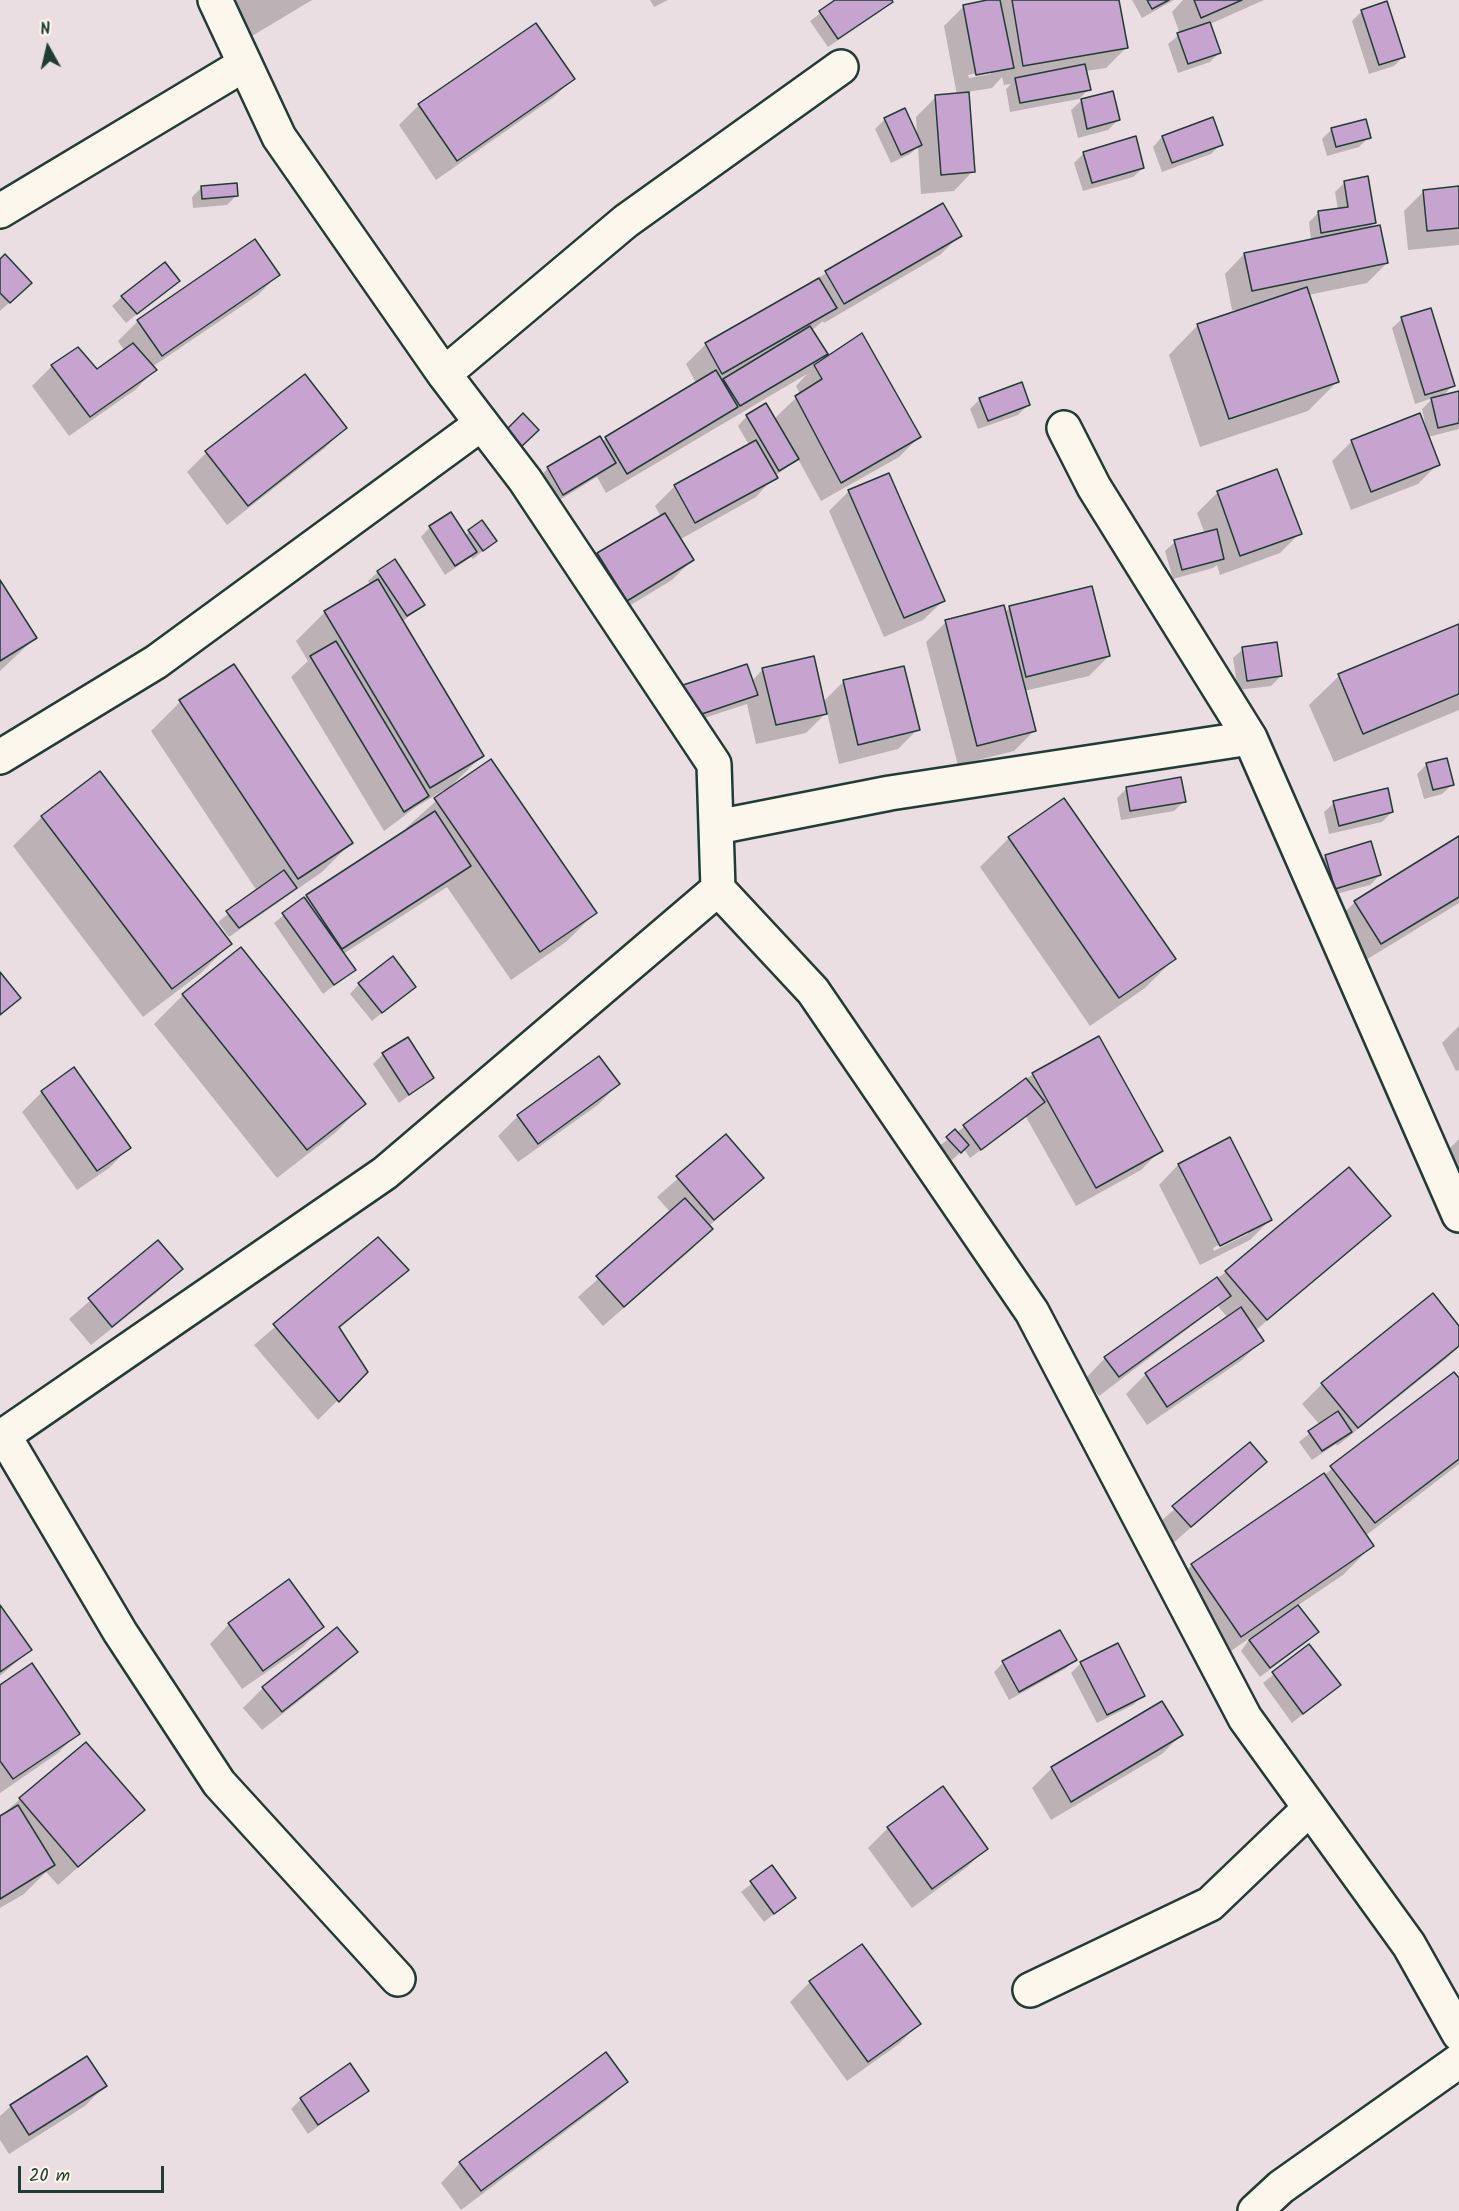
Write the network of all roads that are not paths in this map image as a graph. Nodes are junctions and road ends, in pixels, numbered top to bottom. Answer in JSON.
{"nodes":[{"id":1,"x":215,"y":0,"type":"edge"},
{"id":2,"x":245,"y":64,"type":"junction"},
{"id":3,"x":840,"y":67,"type":"dead end"},
{"id":4,"x":0,"y":211,"type":"edge"},
{"id":5,"x":444,"y":374,"type":"junction"},
{"id":6,"x":481,"y":424,"type":"junction"},
{"id":7,"x":1064,"y":428,"type":"dead end"},
{"id":8,"x":1250,"y":738,"type":"junction"},
{"id":9,"x":0,"y":757,"type":"edge"},
{"id":10,"x":717,"y":827,"type":"junction"},
{"id":11,"x":718,"y":889,"type":"junction"},
{"id":12,"x":1459,"y":1215,"type":"edge"},
{"id":13,"x":1,"y":1436,"type":"edge"},
{"id":14,"x":1310,"y":1808,"type":"junction"},
{"id":15,"x":398,"y":1979,"type":"dead end"},
{"id":16,"x":1030,"y":1990,"type":"dead end"},
{"id":17,"x":1459,"y":2034,"type":"edge"},
{"id":18,"x":1459,"y":2061,"type":"edge"},
{"id":19,"x":1255,"y":2211,"type":"edge"}],
"edges":[{"from":1,"to":2,"type":"street"},
{"from":2,"to":4,"type":"street"},
{"from":2,"to":5,"type":"street"},
{"from":3,"to":5,"type":"street"},
{"from":5,"to":6,"type":"street"},
{"from":6,"to":9,"type":"street"},
{"from":6,"to":10,"type":"street"},
{"from":7,"to":8,"type":"street"},
{"from":8,"to":10,"type":"street"},
{"from":8,"to":12,"type":"street"},
{"from":10,"to":11,"type":"street"},
{"from":11,"to":13,"type":"street"},
{"from":11,"to":14,"type":"street"},
{"from":13,"to":15,"type":"street"},
{"from":14,"to":16,"type":"street"},
{"from":14,"to":17,"type":"street"},
{"from":18,"to":19,"type":"street"}]}
